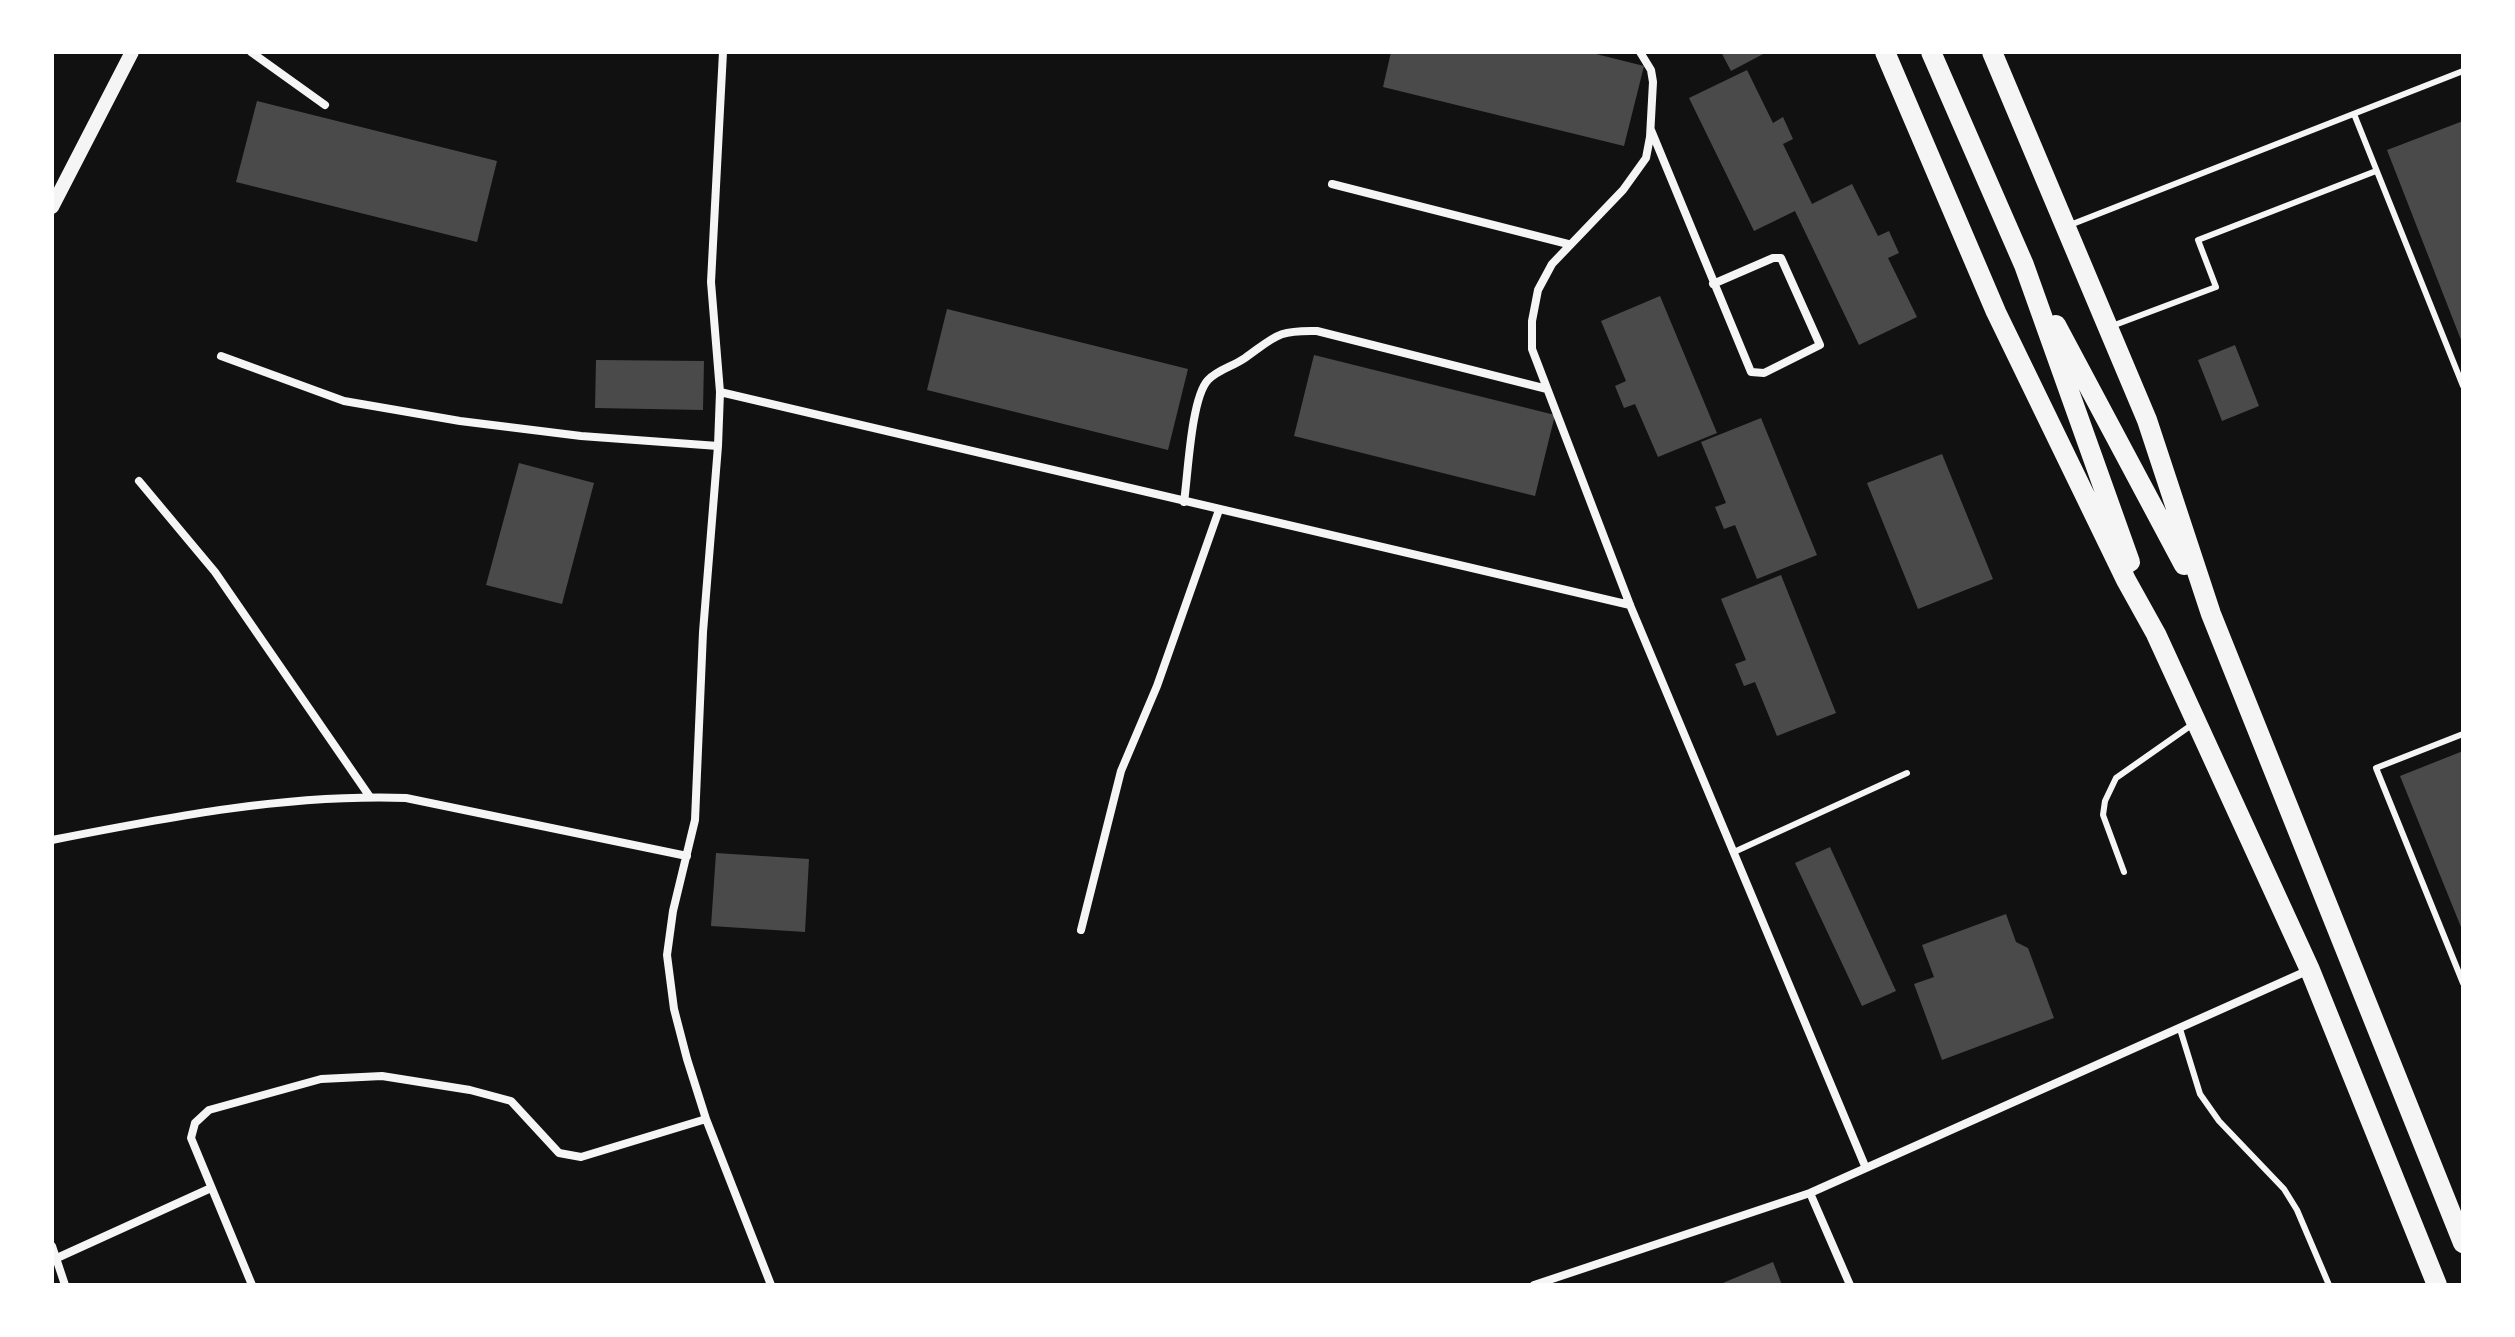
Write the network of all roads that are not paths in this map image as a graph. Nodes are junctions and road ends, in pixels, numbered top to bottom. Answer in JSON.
{"nodes":[{"id":1,"x":132,"y":52,"type":"edge"},
{"id":2,"x":251,"y":52,"type":"edge"},
{"id":3,"x":723,"y":52,"type":"edge"},
{"id":4,"x":1640,"y":52,"type":"edge"},
{"id":5,"x":1885,"y":52,"type":"edge"},
{"id":6,"x":1931,"y":52,"type":"edge"},
{"id":7,"x":1992,"y":52,"type":"edge"},
{"id":8,"x":2463,"y":71,"type":"edge"},
{"id":9,"x":325,"y":105,"type":"dead end"},
{"id":10,"x":2354,"y":114,"type":"junction"},
{"id":11,"x":1651,"y":129,"type":"junction"},
{"id":12,"x":2376,"y":171,"type":"junction"},
{"id":13,"x":1332,"y":184,"type":"dead end"},
{"id":14,"x":52,"y":207,"type":"edge"},
{"id":15,"x":2066,"y":227,"type":"junction"},
{"id":16,"x":1568,"y":244,"type":"junction"},
{"id":17,"x":2024,"y":265,"type":"junction"},
{"id":18,"x":1713,"y":284,"type":"junction"},
{"id":19,"x":2109,"y":327,"type":"junction"},
{"id":20,"x":221,"y":356,"type":"dead end"},
{"id":21,"x":2463,"y":386,"type":"edge"},
{"id":22,"x":1547,"y":389,"type":"junction"},
{"id":23,"x":720,"y":392,"type":"junction"},
{"id":24,"x":718,"y":446,"type":"junction"},
{"id":25,"x":139,"y":481,"type":"dead end"},
{"id":26,"x":1184,"y":502,"type":"junction"},
{"id":27,"x":1219,"y":510,"type":"junction"},
{"id":28,"x":1630,"y":605,"type":"junction"},
{"id":29,"x":2211,"y":614,"type":"junction"},
{"id":30,"x":2156,"y":634,"type":"junction"},
{"id":31,"x":2195,"y":722,"type":"junction"},
{"id":32,"x":2463,"y":734,"type":"edge"},
{"id":33,"x":1907,"y":773,"type":"dead end"},
{"id":34,"x":370,"y":797,"type":"junction"},
{"id":35,"x":52,"y":840,"type":"edge"},
{"id":36,"x":1734,"y":852,"type":"junction"},
{"id":37,"x":687,"y":856,"type":"junction"},
{"id":38,"x":2124,"y":872,"type":"dead end"},
{"id":39,"x":1081,"y":930,"type":"dead end"},
{"id":40,"x":2310,"y":970,"type":"junction"},
{"id":41,"x":2463,"y":983,"type":"edge"},
{"id":42,"x":2180,"y":1029,"type":"junction"},
{"id":43,"x":706,"y":1119,"type":"junction"},
{"id":44,"x":1865,"y":1166,"type":"junction"},
{"id":45,"x":211,"y":1188,"type":"junction"},
{"id":46,"x":1810,"y":1193,"type":"junction"},
{"id":47,"x":2463,"y":1243,"type":"edge"},
{"id":48,"x":52,"y":1246,"type":"edge"},
{"id":49,"x":57,"y":1258,"type":"junction"},
{"id":50,"x":65,"y":1285,"type":"edge"},
{"id":51,"x":252,"y":1285,"type":"edge"},
{"id":52,"x":771,"y":1285,"type":"edge"},
{"id":53,"x":1534,"y":1285,"type":"edge"},
{"id":54,"x":1850,"y":1285,"type":"edge"},
{"id":55,"x":2329,"y":1285,"type":"edge"},
{"id":56,"x":2437,"y":1285,"type":"edge"}],
"edges":[{"from":1,"to":14,"type":"street"},
{"from":2,"to":9,"type":"street"},
{"from":3,"to":23,"type":"street"},
{"from":4,"to":11,"type":"street"},
{"from":5,"to":30,"type":"main road"},
{"from":6,"to":17,"type":"main road"},
{"from":7,"to":15,"type":"main road"},
{"from":8,"to":10,"type":"lane"},
{"from":10,"to":12,"type":"lane"},
{"from":10,"to":15,"type":"lane"},
{"from":11,"to":16,"type":"street"},
{"from":11,"to":18,"type":"street"},
{"from":12,"to":19,"type":"lane"},
{"from":12,"to":21,"type":"lane"},
{"from":13,"to":16,"type":"street"},
{"from":15,"to":19,"type":"main road"},
{"from":16,"to":22,"type":"street"},
{"from":17,"to":29,"type":"main road"},
{"from":17,"to":30,"type":"main road"},
{"from":18,"to":18,"type":"street"},
{"from":19,"to":29,"type":"main road"},
{"from":20,"to":24,"type":"street"},
{"from":22,"to":26,"type":"street"},
{"from":22,"to":28,"type":"street"},
{"from":23,"to":24,"type":"street"},
{"from":23,"to":26,"type":"street"},
{"from":24,"to":37,"type":"street"},
{"from":25,"to":34,"type":"street"},
{"from":26,"to":27,"type":"street"},
{"from":27,"to":28,"type":"street"},
{"from":27,"to":39,"type":"street"},
{"from":28,"to":36,"type":"street"},
{"from":29,"to":47,"type":"main road"},
{"from":30,"to":31,"type":"main road"},
{"from":31,"to":38,"type":"lane"},
{"from":31,"to":40,"type":"main road"},
{"from":32,"to":41,"type":"lane"},
{"from":33,"to":36,"type":"lane"},
{"from":34,"to":35,"type":"street"},
{"from":34,"to":37,"type":"street"},
{"from":36,"to":44,"type":"street"},
{"from":37,"to":43,"type":"street"},
{"from":40,"to":42,"type":"street"},
{"from":40,"to":56,"type":"main road"},
{"from":42,"to":44,"type":"street"},
{"from":42,"to":55,"type":"lane"},
{"from":43,"to":45,"type":"street"},
{"from":43,"to":52,"type":"street"},
{"from":44,"to":46,"type":"street"},
{"from":45,"to":49,"type":"street"},
{"from":45,"to":51,"type":"street"},
{"from":46,"to":53,"type":"street"},
{"from":46,"to":54,"type":"street"},
{"from":48,"to":49,"type":"street"},
{"from":49,"to":50,"type":"street"}]}
